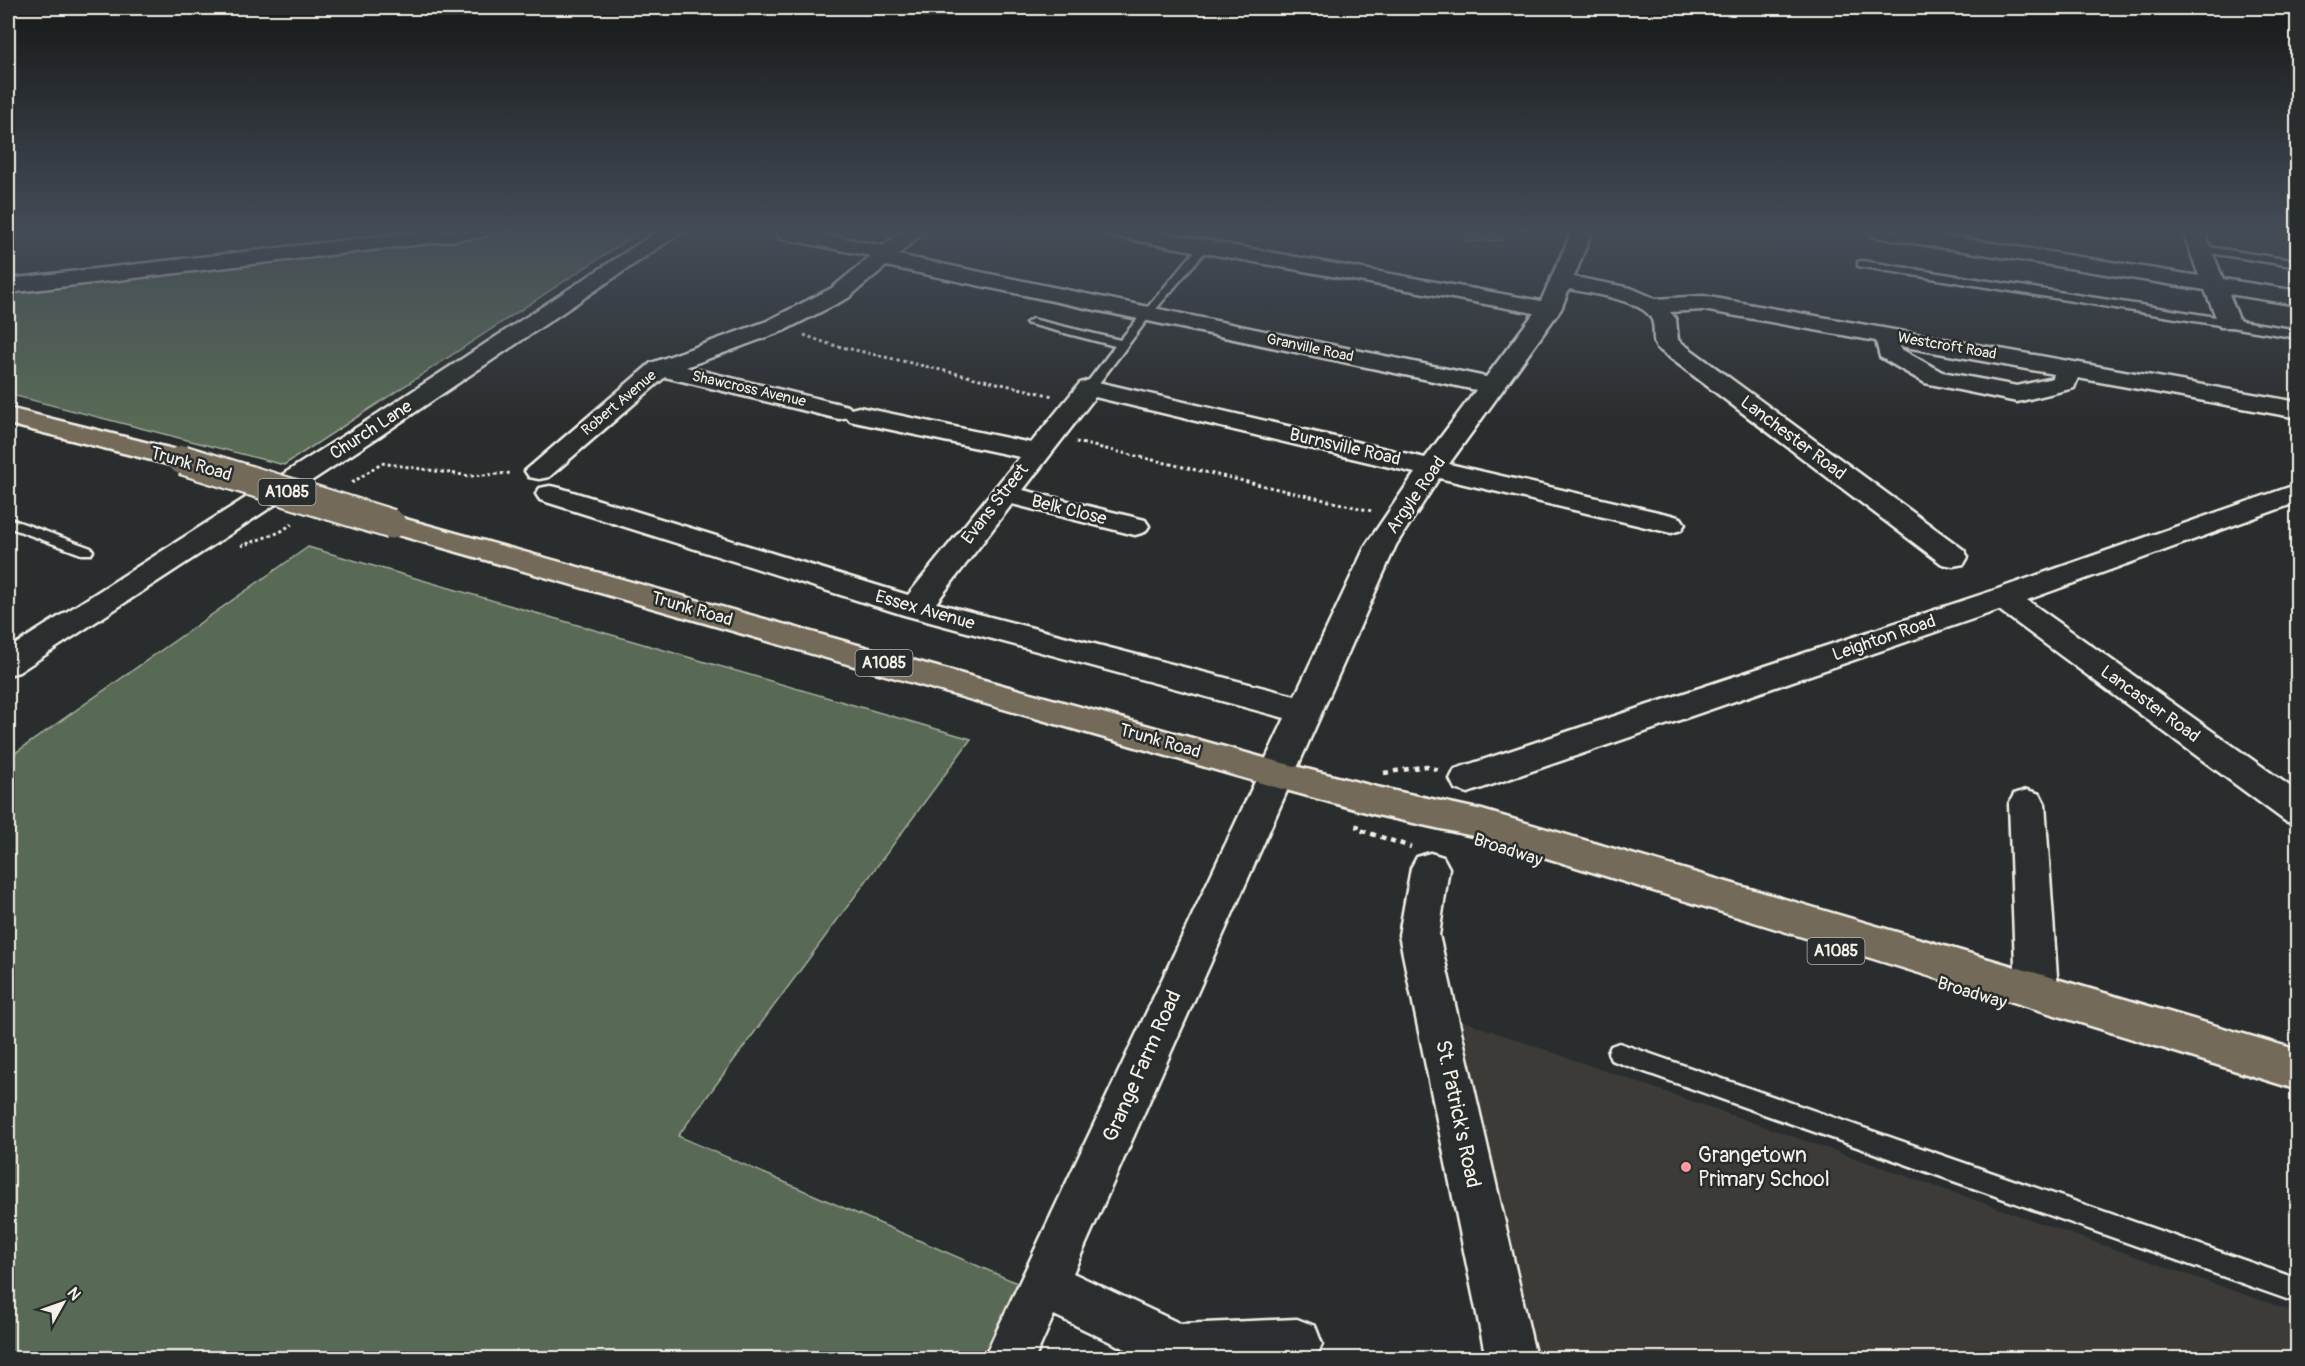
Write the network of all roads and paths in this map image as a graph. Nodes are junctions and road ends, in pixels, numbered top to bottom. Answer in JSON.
{"nodes":[{"id":1,"x":576,"y":295,"type":"edge"},
{"id":2,"x":837,"y":295,"type":"edge"},
{"id":3,"x":1059,"y":295,"type":"edge"},
{"id":4,"x":1163,"y":295,"type":"edge"},
{"id":5,"x":1474,"y":295,"type":"edge"},
{"id":6,"x":1556,"y":295,"type":"edge"},
{"id":7,"x":1627,"y":295,"type":"edge"},
{"id":8,"x":2056,"y":295,"type":"edge"},
{"id":9,"x":2219,"y":295,"type":"edge"},
{"id":10,"x":2277,"y":295,"type":"edge"},
{"id":11,"x":2298,"y":298,"type":"edge"},
{"id":12,"x":1653,"y":306,"type":"junction"},
{"id":13,"x":1549,"y":309,"type":"junction"},
{"id":14,"x":1146,"y":314,"type":"junction"},
{"id":15,"x":2228,"y":322,"type":"junction"},
{"id":16,"x":1032,"y":323,"type":"dead end"},
{"id":17,"x":775,"y":326,"type":"junction"},
{"id":18,"x":2298,"y":334,"type":"edge"},
{"id":19,"x":1887,"y":335,"type":"junction"},
{"id":20,"x":1123,"y":344,"type":"junction"},
{"id":21,"x":660,"y":368,"type":"junction"},
{"id":22,"x":2067,"y":368,"type":"junction"},
{"id":23,"x":1493,"y":386,"type":"junction"},
{"id":24,"x":1083,"y":395,"type":"junction"},
{"id":25,"x":2298,"y":410,"type":"edge"},
{"id":26,"x":8,"y":416,"type":"edge"},
{"id":27,"x":1042,"y":444,"type":"junction"},
{"id":28,"x":1432,"y":468,"type":"junction"},
{"id":29,"x":544,"y":482,"type":"joint"},
{"id":30,"x":2298,"y":492,"type":"edge"},
{"id":31,"x":1004,"y":494,"type":"junction"},
{"id":32,"x":1399,"y":517,"type":"junction"},
{"id":33,"x":8,"y":522,"type":"edge"},
{"id":34,"x":1671,"y":524,"type":"dead end"},
{"id":35,"x":1135,"y":526,"type":"dead end"},
{"id":36,"x":86,"y":551,"type":"dead end"},
{"id":37,"x":1953,"y":557,"type":"dead end"},
{"id":38,"x":2003,"y":598,"type":"junction"},
{"id":39,"x":915,"y":608,"type":"junction"},
{"id":40,"x":8,"y":664,"type":"edge"},
{"id":41,"x":1305,"y":711,"type":"junction"},
{"id":42,"x":1275,"y":774,"type":"junction"},
{"id":43,"x":1468,"y":779,"type":"dead end"},
{"id":44,"x":1377,"y":801,"type":"junction"},
{"id":45,"x":2027,"y":804,"type":"dead end"},
{"id":46,"x":2298,"y":811,"type":"edge"},
{"id":47,"x":1430,"y":868,"type":"dead end"},
{"id":48,"x":2037,"y":992,"type":"junction"},
{"id":49,"x":1619,"y":1053,"type":"dead end"},
{"id":50,"x":2298,"y":1070,"type":"edge"},
{"id":51,"x":2298,"y":1092,"type":"edge"},
{"id":52,"x":1044,"y":1284,"type":"junction"},
{"id":53,"x":2298,"y":1291,"type":"edge"},
{"id":54,"x":1297,"y":1344,"type":"dead end"},
{"id":55,"x":1009,"y":1359,"type":"edge"},
{"id":56,"x":1511,"y":1359,"type":"edge"}],
"edges":[{"from":1,"to":40,"type":"street","name":"Church Lane"},
{"from":2,"to":17,"type":"street","name":"Robert Avenue"},
{"from":3,"to":14,"type":"street","name":"Granville Road"},
{"from":4,"to":14,"type":"lane"},
{"from":5,"to":13,"type":"street"},
{"from":6,"to":13,"type":"street","name":"Argyle Road"},
{"from":7,"to":12,"type":"street","name":"Westcroft Road"},
{"from":8,"to":15,"type":"lane"},
{"from":9,"to":15,"type":"street"},
{"from":10,"to":11,"type":"street"},
{"from":12,"to":19,"type":"street","name":"Westcroft Road"},
{"from":12,"to":37,"type":"street","name":"Lanchester Road"},
{"from":13,"to":23,"type":"street","name":"Argyle Road"},
{"from":14,"to":20,"type":"lane"},
{"from":14,"to":23,"type":"street","name":"Granville Road"},
{"from":15,"to":18,"type":"lane"},
{"from":16,"to":20,"type":"lane"},
{"from":17,"to":21,"type":"street","name":"Robert Avenue"},
{"from":17,"to":24,"type":"path"},
{"from":19,"to":22,"type":"street","name":"Westcroft Road"},
{"from":19,"to":22,"type":"street"},
{"from":20,"to":24,"type":"lane"},
{"from":21,"to":27,"type":"street","name":"Shawcross Avenue"},
{"from":21,"to":29,"type":"street","name":"Robert Avenue"},
{"from":22,"to":25,"type":"street","name":"Westcroft Road"},
{"from":23,"to":28,"type":"street","name":"Argyle Road"},
{"from":24,"to":27,"type":"street","name":"Evans Street"},
{"from":24,"to":28,"type":"street","name":"Burnsville Road"},
{"from":26,"to":42,"type":"main road","name":"Trunk Road","number":"A1085","bridge":true},
{"from":27,"to":31,"type":"street","name":"Evans Street"},
{"from":27,"to":32,"type":"path"},
{"from":28,"to":32,"type":"street","name":"Argyle Road"},
{"from":28,"to":34,"type":"street","name":"Burnsville Road"},
{"from":29,"to":39,"type":"street","name":"Essex Avenue"},
{"from":30,"to":38,"type":"street","name":"Leighton Road"},
{"from":31,"to":35,"type":"street","name":"Belk Close"},
{"from":31,"to":39,"type":"street","name":"Evans Street"},
{"from":32,"to":41,"type":"street","name":"Argyle Road"},
{"from":33,"to":36,"type":"lane"},
{"from":38,"to":43,"type":"street","name":"Leighton Road"},
{"from":38,"to":46,"type":"street","name":"Lancaster Road"},
{"from":39,"to":41,"type":"street","name":"Essex Avenue"},
{"from":41,"to":42,"type":"street","name":"Argyle Road"},
{"from":42,"to":44,"type":"main road","name":"Trunk Road","number":"A1085"},
{"from":42,"to":52,"type":"street","name":"Grange Farm Road"},
{"from":44,"to":48,"type":"main road","name":"Broadway","number":"A1085"},
{"from":44,"to":51,"type":"main road","name":"Broadway","number":"A1085"},
{"from":45,"to":48,"type":"street"},
{"from":47,"to":56,"type":"street","name":"St. Patrick's Road"},
{"from":48,"to":50,"type":"main road","name":"Broadway","number":"A1085"},
{"from":49,"to":53,"type":"lane"},
{"from":52,"to":54,"type":"street"},
{"from":52,"to":55,"type":"street","name":"Grange Farm Road"}]}
